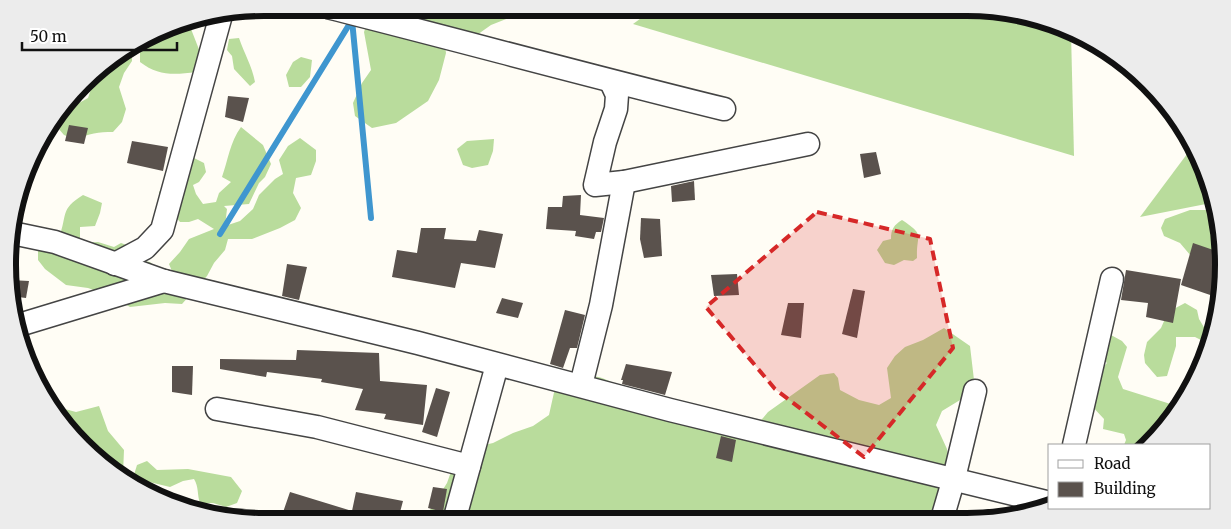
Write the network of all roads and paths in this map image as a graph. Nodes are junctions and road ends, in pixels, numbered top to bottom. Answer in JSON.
{"nodes":[{"id":1,"x":363,"y":16,"type":"edge"},
{"id":2,"x":220,"y":20,"type":"edge"},
{"id":3,"x":611,"y":82,"type":"junction"},
{"id":4,"x":724,"y":109,"type":"dead end"},
{"id":5,"x":808,"y":144,"type":"dead end"},
{"id":6,"x":624,"y":182,"type":"junction"},
{"id":7,"x":18,"y":233,"type":"edge"},
{"id":8,"x":115,"y":264,"type":"junction"},
{"id":9,"x":1112,"y":279,"type":"dead end"},
{"id":10,"x":164,"y":281,"type":"junction"},
{"id":11,"x":24,"y":324,"type":"edge"},
{"id":12,"x":497,"y":365,"type":"junction"},
{"id":13,"x":581,"y":385,"type":"junction"},
{"id":14,"x":975,"y":391,"type":"dead end"},
{"id":15,"x":217,"y":409,"type":"dead end"},
{"id":16,"x":1074,"y":444,"type":"edge"},
{"id":17,"x":469,"y":466,"type":"junction"},
{"id":18,"x":954,"y":478,"type":"junction"},
{"id":19,"x":1042,"y":501,"type":"edge"},
{"id":20,"x":456,"y":513,"type":"edge"},
{"id":21,"x":944,"y":513,"type":"edge"}],
"edges":[{"from":1,"to":3,"type":"street"},
{"from":2,"to":8,"type":"street"},
{"from":3,"to":4,"type":"street"},
{"from":3,"to":6,"type":"street"},
{"from":5,"to":6,"type":"street"},
{"from":6,"to":13,"type":"street"},
{"from":7,"to":8,"type":"street"},
{"from":8,"to":10,"type":"street"},
{"from":9,"to":16,"type":"street"},
{"from":10,"to":11,"type":"street"},
{"from":10,"to":12,"type":"street"},
{"from":12,"to":13,"type":"street"},
{"from":12,"to":17,"type":"street"},
{"from":13,"to":18,"type":"street"},
{"from":14,"to":18,"type":"street"},
{"from":15,"to":17,"type":"street"},
{"from":17,"to":20,"type":"street"},
{"from":18,"to":19,"type":"street"},
{"from":18,"to":21,"type":"street"}]}
